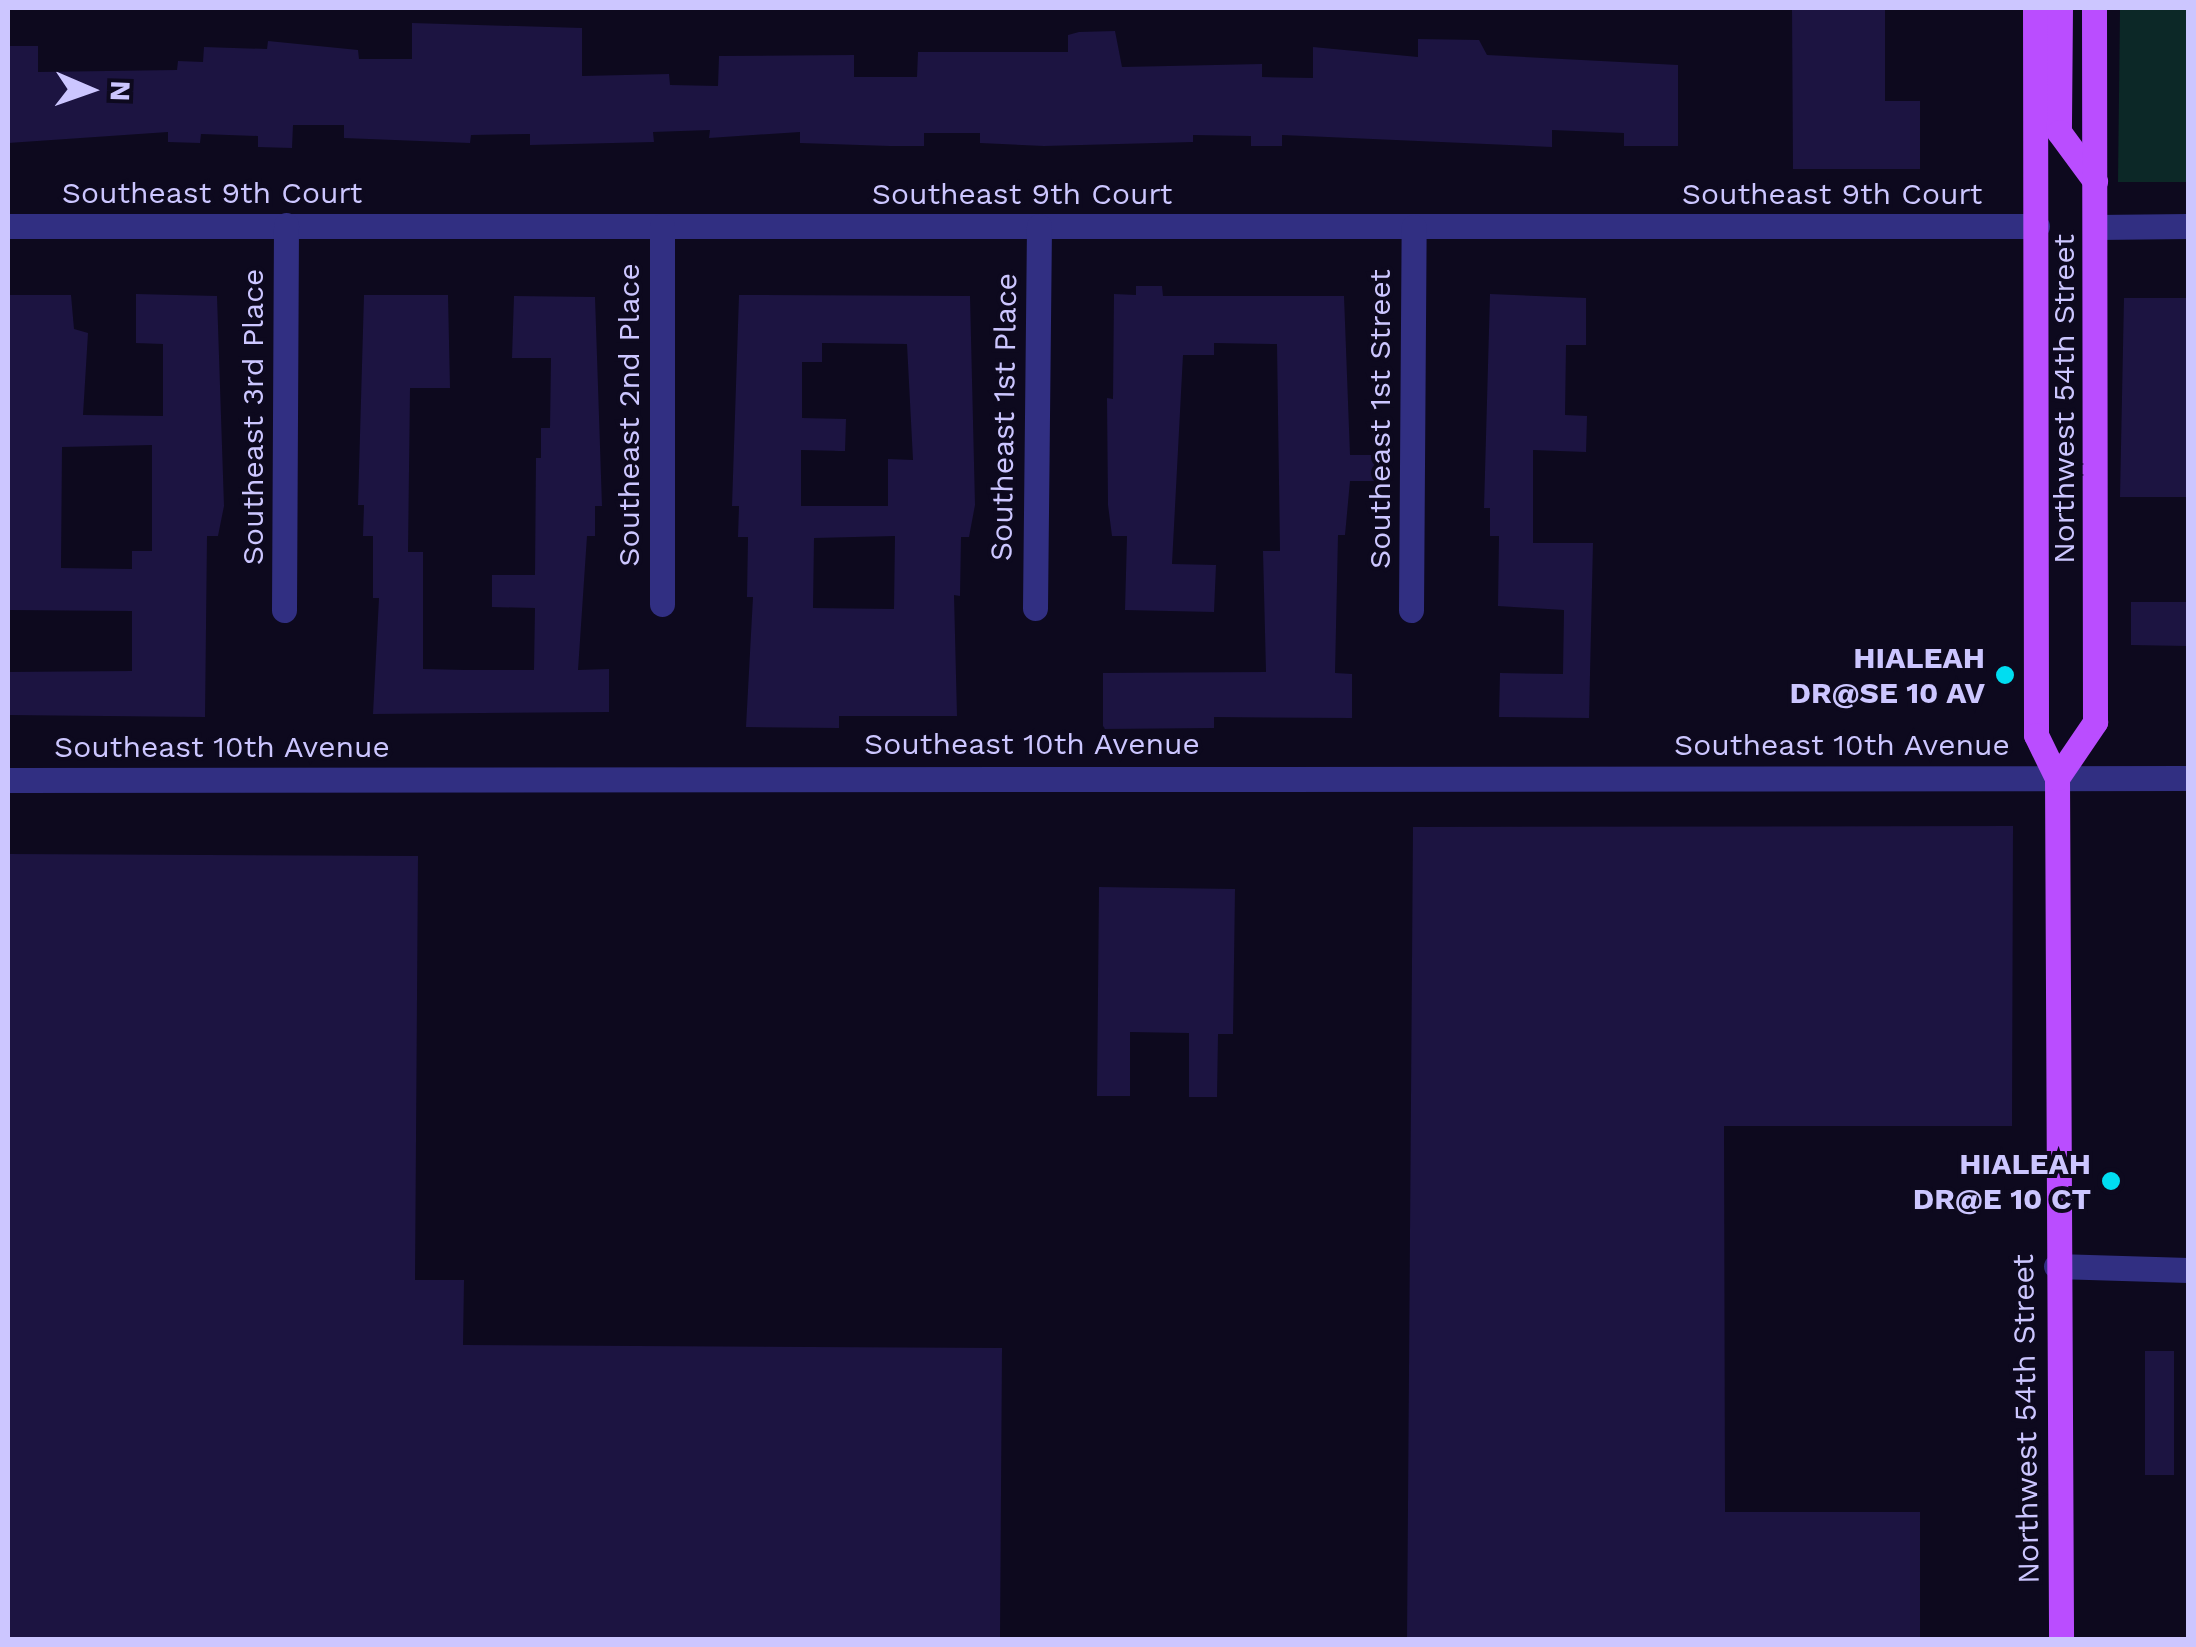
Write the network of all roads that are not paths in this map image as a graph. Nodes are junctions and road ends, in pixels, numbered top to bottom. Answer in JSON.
{"nodes":[{"id":1,"x":2036,"y":8,"type":"edge"},
{"id":2,"x":2060,"y":8,"type":"edge"},
{"id":3,"x":2094,"y":8,"type":"edge"},
{"id":4,"x":2095,"y":181,"type":"junction"},
{"id":5,"x":286,"y":225,"type":"junction"},
{"id":6,"x":8,"y":226,"type":"edge"},
{"id":7,"x":662,"y":226,"type":"junction"},
{"id":8,"x":1039,"y":226,"type":"junction"},
{"id":9,"x":2037,"y":226,"type":"junction"},
{"id":10,"x":2096,"y":226,"type":"junction"},
{"id":11,"x":2188,"y":226,"type":"edge"},
{"id":12,"x":1414,"y":228,"type":"junction"},
{"id":13,"x":662,"y":604,"type":"dead end"},
{"id":14,"x":1034,"y":608,"type":"dead end"},
{"id":15,"x":284,"y":610,"type":"dead end"},
{"id":16,"x":1411,"y":610,"type":"dead end"},
{"id":17,"x":2057,"y":778,"type":"junction"},
{"id":18,"x":2188,"y":778,"type":"edge"},
{"id":19,"x":8,"y":780,"type":"edge"},
{"id":20,"x":2056,"y":1266,"type":"junction"},
{"id":21,"x":2188,"y":1270,"type":"edge"},
{"id":22,"x":2061,"y":1640,"type":"edge"}],
"edges":[{"from":1,"to":9,"type":"main road","name":"Northwest 54th Street"},
{"from":2,"to":4,"type":"main road"},
{"from":3,"to":4,"type":"main road","name":"Northwest 54th Street"},
{"from":4,"to":10,"type":"main road","name":"Northwest 54th Street"},
{"from":5,"to":6,"type":"street","name":"Southeast 9th Court"},
{"from":5,"to":7,"type":"street","name":"Southeast 9th Court"},
{"from":5,"to":15,"type":"street","name":"Southeast 3rd Place"},
{"from":7,"to":8,"type":"street","name":"Southeast 9th Court"},
{"from":7,"to":13,"type":"street","name":"Southeast 2nd Place"},
{"from":8,"to":12,"type":"street","name":"Southeast 9th Court"},
{"from":8,"to":14,"type":"street","name":"Southeast 1st Place"},
{"from":9,"to":12,"type":"street","name":"Southeast 9th Court"},
{"from":9,"to":17,"type":"main road","name":"Northwest 54th Street"},
{"from":10,"to":11,"type":"street"},
{"from":10,"to":17,"type":"main road","name":"Northwest 54th Street"},
{"from":12,"to":16,"type":"street","name":"Southeast 1st Street"},
{"from":17,"to":18,"type":"street","name":"Southeast 10th Avenue"},
{"from":17,"to":19,"type":"street","name":"Southeast 10th Avenue"},
{"from":17,"to":20,"type":"main road","name":"Northwest 54th Street"},
{"from":20,"to":21,"type":"street"},
{"from":20,"to":22,"type":"main road","name":"Northwest 54th Street"}]}
